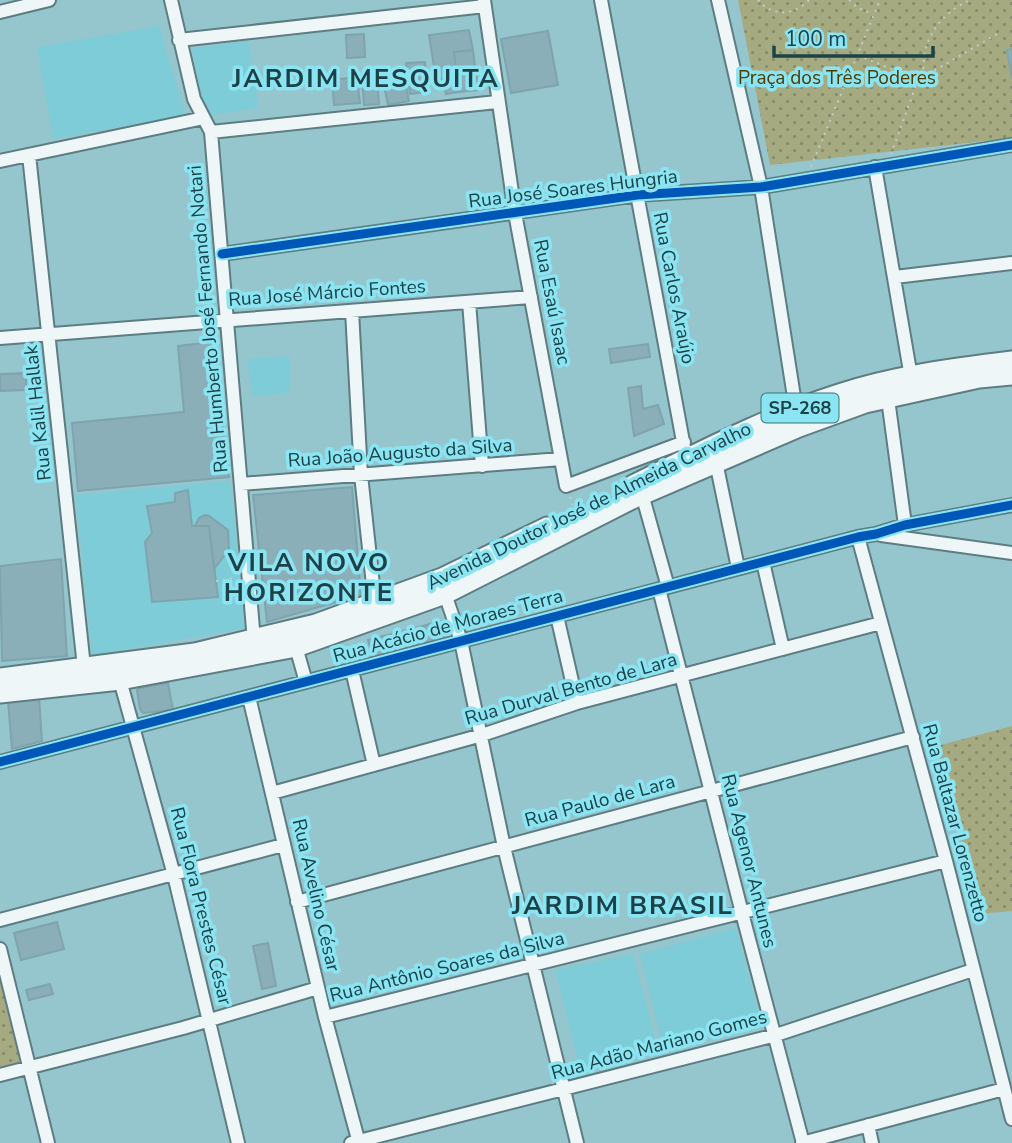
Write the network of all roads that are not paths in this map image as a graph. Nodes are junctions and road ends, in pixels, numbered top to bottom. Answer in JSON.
{"nodes":[{"id":1,"x":49,"y":0,"type":"edge"},
{"id":2,"x":171,"y":0,"type":"edge"},
{"id":3,"x":601,"y":0,"type":"edge"},
{"id":4,"x":718,"y":0,"type":"edge"},
{"id":5,"x":484,"y":3,"type":"edge"},
{"id":6,"x":0,"y":12,"type":"edge"},
{"id":7,"x":178,"y":40,"type":"junction"},
{"id":8,"x":498,"y":102,"type":"junction"},
{"id":9,"x":204,"y":118,"type":"junction"},
{"id":10,"x":211,"y":132,"type":"junction"},
{"id":11,"x":1012,"y":145,"type":"edge"},
{"id":12,"x":29,"y":155,"type":"junction"},
{"id":13,"x":0,"y":161,"type":"edge"},
{"id":14,"x":881,"y":166,"type":"junction"},
{"id":15,"x":761,"y":187,"type":"junction"},
{"id":16,"x":637,"y":195,"type":"junction"},
{"id":17,"x":516,"y":213,"type":"junction"},
{"id":18,"x":222,"y":254,"type":"junction"},
{"id":19,"x":1012,"y":263,"type":"edge"},
{"id":20,"x":894,"y":277,"type":"junction"},
{"id":21,"x":531,"y":297,"type":"junction"},
{"id":22,"x":469,"y":302,"type":"junction"},
{"id":23,"x":352,"y":311,"type":"junction"},
{"id":24,"x":227,"y":321,"type":"junction"},
{"id":25,"x":48,"y":334,"type":"junction"},
{"id":26,"x":0,"y":338,"type":"edge"},
{"id":27,"x":1012,"y":361,"type":"edge"},
{"id":28,"x":1012,"y":375,"type":"edge"},
{"id":29,"x":911,"y":377,"type":"junction"},
{"id":30,"x":888,"y":399,"type":"junction"},
{"id":31,"x":797,"y":418,"type":"junction"},
{"id":32,"x":685,"y":450,"type":"junction"},
{"id":33,"x":561,"y":460,"type":"junction"},
{"id":34,"x":716,"y":463,"type":"junction"},
{"id":35,"x":482,"y":466,"type":"junction"},
{"id":36,"x":361,"y":475,"type":"junction"},
{"id":37,"x":241,"y":484,"type":"junction"},
{"id":38,"x":642,"y":494,"type":"junction"},
{"id":39,"x":1012,"y":505,"type":"edge"},
{"id":40,"x":905,"y":525,"type":"junction"},
{"id":41,"x":876,"y":534,"type":"junction"},
{"id":42,"x":858,"y":537,"type":"junction"},
{"id":43,"x":1012,"y":553,"type":"edge"},
{"id":44,"x":763,"y":562,"type":"junction"},
{"id":45,"x":738,"y":568,"type":"junction"},
{"id":46,"x":663,"y":588,"type":"junction"},
{"id":47,"x":446,"y":594,"type":"junction"},
{"id":48,"x":375,"y":603,"type":"junction"},
{"id":49,"x":557,"y":616,"type":"junction"},
{"id":50,"x":881,"y":623,"type":"junction"},
{"id":51,"x":254,"y":640,"type":"junction"},
{"id":52,"x":461,"y":641,"type":"junction"},
{"id":53,"x":296,"y":647,"type":"junction"},
{"id":54,"x":783,"y":649,"type":"junction"},
{"id":55,"x":84,"y":667,"type":"junction"},
{"id":56,"x":352,"y":670,"type":"junction"},
{"id":57,"x":682,"y":676,"type":"junction"},
{"id":58,"x":0,"y":678,"type":"edge"},
{"id":59,"x":120,"y":680,"type":"junction"},
{"id":60,"x":306,"y":682,"type":"junction"},
{"id":61,"x":0,"y":693,"type":"edge"},
{"id":62,"x":249,"y":696,"type":"junction"},
{"id":63,"x":577,"y":703,"type":"junction"},
{"id":64,"x":134,"y":727,"type":"junction"},
{"id":65,"x":482,"y":735,"type":"junction"},
{"id":66,"x":913,"y":737,"type":"junction"},
{"id":67,"x":0,"y":762,"type":"edge"},
{"id":68,"x":374,"y":765,"type":"junction"},
{"id":69,"x":711,"y":791,"type":"junction"},
{"id":70,"x":272,"y":793,"type":"junction"},
{"id":71,"x":283,"y":845,"type":"junction"},
{"id":72,"x":504,"y":847,"type":"junction"},
{"id":73,"x":946,"y":861,"type":"junction"},
{"id":74,"x":174,"y":875,"type":"junction"},
{"id":75,"x":297,"y":902,"type":"junction"},
{"id":76,"x":742,"y":913,"type":"junction"},
{"id":77,"x":0,"y":920,"type":"edge"},
{"id":78,"x":0,"y":949,"type":"edge"},
{"id":79,"x":533,"y":965,"type":"junction"},
{"id":80,"x":974,"y":970,"type":"junction"},
{"id":81,"x":318,"y":988,"type":"junction"},
{"id":82,"x":325,"y":1017,"type":"junction"},
{"id":83,"x":210,"y":1020,"type":"junction"},
{"id":84,"x":776,"y":1035,"type":"junction"},
{"id":85,"x":29,"y":1068,"type":"junction"},
{"id":86,"x":0,"y":1075,"type":"edge"},
{"id":87,"x":1004,"y":1089,"type":"junction"},
{"id":88,"x":564,"y":1090,"type":"junction"},
{"id":89,"x":1012,"y":1119,"type":"edge"},
{"id":90,"x":868,"y":1125,"type":"junction"},
{"id":91,"x":356,"y":1142,"type":"edge"},
{"id":92,"x":48,"y":1143,"type":"edge"},
{"id":93,"x":238,"y":1143,"type":"edge"},
{"id":94,"x":577,"y":1143,"type":"edge"},
{"id":95,"x":803,"y":1143,"type":"edge"},
{"id":96,"x":872,"y":1143,"type":"edge"}],
"edges":[{"from":1,"to":6,"type":"street"},
{"from":2,"to":7,"type":"street","name":"Rua Humberto José Fernando Notari"},
{"from":3,"to":16,"type":"street","name":"Rua Carlos Araújo"},
{"from":4,"to":15,"type":"street"},
{"from":5,"to":7,"type":"street"},
{"from":5,"to":8,"type":"street","name":"Rua Esaú Isaac"},
{"from":7,"to":9,"type":"street","name":"Rua Humberto José Fernando Notari"},
{"from":8,"to":10,"type":"street"},
{"from":8,"to":17,"type":"street","name":"Rua Esaú Isaac"},
{"from":9,"to":10,"type":"street","name":"Rua Humberto José Fernando Notari"},
{"from":9,"to":12,"type":"street"},
{"from":10,"to":18,"type":"street","name":"Rua Humberto José Fernando Notari"},
{"from":11,"to":14,"type":"street","name":"Rua José Soares Hungria"},
{"from":12,"to":13,"type":"street"},
{"from":12,"to":25,"type":"street","name":"Rua Kalil Hallak"},
{"from":14,"to":15,"type":"street","name":"Rua José Soares Hungria"},
{"from":14,"to":20,"type":"street"},
{"from":15,"to":16,"type":"street","name":"Rua José Soares Hungria"},
{"from":15,"to":31,"type":"street"},
{"from":16,"to":17,"type":"street","name":"Rua José Soares Hungria"},
{"from":16,"to":32,"type":"street","name":"Rua Carlos Araújo"},
{"from":17,"to":18,"type":"street","name":"Rua José Soares Hungria"},
{"from":17,"to":21,"type":"street","name":"Rua Esaú Isaac"},
{"from":18,"to":24,"type":"street","name":"Rua Humberto José Fernando Notari"},
{"from":19,"to":20,"type":"street"},
{"from":20,"to":29,"type":"street"},
{"from":21,"to":22,"type":"street","name":"Rua José Márcio Fontes"},
{"from":21,"to":33,"type":"street","name":"Rua Esaú Isaac"},
{"from":22,"to":23,"type":"street","name":"Rua José Márcio Fontes"},
{"from":22,"to":35,"type":"street"},
{"from":23,"to":24,"type":"street","name":"Rua José Márcio Fontes"},
{"from":23,"to":36,"type":"street"},
{"from":24,"to":25,"type":"street","name":"Rua José Márcio Fontes"},
{"from":24,"to":37,"type":"street","name":"Rua Humberto José Fernando Notari"},
{"from":25,"to":26,"type":"street","name":"Rua José Márcio Fontes"},
{"from":25,"to":55,"type":"street","name":"Rua Kalil Hallak"},
{"from":27,"to":29,"type":"main road","name":"Avenida Doutor José de Almeida Carvalho","number":"SP-268"},
{"from":28,"to":30,"type":"main road","name":"Avenida Doutor José de Almeida Carvalho","number":"SP-268"},
{"from":29,"to":31,"type":"main road","name":"Avenida Doutor José de Almeida Carvalho","number":"SP-268"},
{"from":30,"to":31,"type":"main road","name":"Avenida Doutor José de Almeida Carvalho","number":"SP-268"},
{"from":30,"to":40,"type":"street"},
{"from":31,"to":32,"type":"main road","name":"Avenida Doutor José de Almeida Carvalho","number":"SP-268"},
{"from":31,"to":34,"type":"main road","name":"Avenida Doutor José de Almeida Carvalho","number":"SP-268"},
{"from":32,"to":33,"type":"street","name":"Rua Esaú Isaac"},
{"from":32,"to":48,"type":"main road","name":"Avenida Doutor José de Almeida Carvalho","number":"SP-268"},
{"from":33,"to":35,"type":"street","name":"Rua João Augusto da Silva"},
{"from":34,"to":38,"type":"main road","name":"Avenida Doutor José de Almeida Carvalho","number":"SP-268"},
{"from":34,"to":45,"type":"street"},
{"from":35,"to":36,"type":"street","name":"Rua João Augusto da Silva"},
{"from":36,"to":37,"type":"street","name":"Rua João Augusto da Silva"},
{"from":36,"to":48,"type":"street"},
{"from":37,"to":51,"type":"street","name":"Rua Humberto José Fernando Notari"},
{"from":38,"to":46,"type":"street","name":"Rua Agenor Antunes"},
{"from":38,"to":47,"type":"main road","name":"Avenida Doutor José de Almeida Carvalho","number":"SP-268"},
{"from":39,"to":40,"type":"street","name":"Rua Acácio de Moraes Terra"},
{"from":40,"to":41,"type":"street","name":"Rua Acácio de Moraes Terra"},
{"from":41,"to":42,"type":"street","name":"Rua Acácio de Moraes Terra"},
{"from":41,"to":43,"type":"street","name":"Rua Acácio de Moraes Terra"},
{"from":42,"to":44,"type":"street","name":"Rua Acácio de Moraes Terra"},
{"from":42,"to":50,"type":"street","name":"Rua Baltazar Lorenzetto"},
{"from":44,"to":45,"type":"street","name":"Rua Acácio de Moraes Terra"},
{"from":44,"to":54,"type":"street"},
{"from":45,"to":46,"type":"street","name":"Rua Acácio de Moraes Terra"},
{"from":46,"to":49,"type":"street","name":"Rua Acácio de Moraes Terra"},
{"from":46,"to":57,"type":"street","name":"Rua Agenor Antunes"},
{"from":47,"to":52,"type":"street"},
{"from":47,"to":53,"type":"main road","name":"Avenida Doutor José de Almeida Carvalho","number":"SP-268"},
{"from":48,"to":51,"type":"main road","name":"Avenida Doutor José de Almeida Carvalho","number":"SP-268"},
{"from":49,"to":52,"type":"street","name":"Rua Acácio de Moraes Terra"},
{"from":49,"to":63,"type":"street"},
{"from":50,"to":54,"type":"street","name":"Rua Durval Bento de Lara"},
{"from":50,"to":66,"type":"street","name":"Rua Baltazar Lorenzetto"},
{"from":51,"to":55,"type":"main road","name":"Avenida Doutor José de Almeida Carvalho","number":"SP-268"},
{"from":52,"to":56,"type":"street","name":"Rua Acácio de Moraes Terra"},
{"from":52,"to":65,"type":"street"},
{"from":53,"to":59,"type":"main road","name":"Avenida Doutor José de Almeida Carvalho","number":"SP-268"},
{"from":53,"to":60,"type":"street"},
{"from":54,"to":57,"type":"street","name":"Rua Durval Bento de Lara"},
{"from":55,"to":58,"type":"main road","name":"Avenida Doutor José de Almeida Carvalho","number":"SP-268"},
{"from":56,"to":60,"type":"street","name":"Rua Acácio de Moraes Terra"},
{"from":56,"to":68,"type":"street"},
{"from":57,"to":63,"type":"street","name":"Rua Durval Bento de Lara"},
{"from":57,"to":69,"type":"street","name":"Rua Agenor Antunes"},
{"from":59,"to":61,"type":"main road","name":"Avenida Doutor José de Almeida Carvalho","number":"SP-268"},
{"from":59,"to":64,"type":"street","name":"Rua Flora Prestes César"},
{"from":60,"to":62,"type":"street","name":"Rua Acácio de Moraes Terra"},
{"from":62,"to":64,"type":"street","name":"Rua Acácio de Moraes Terra"},
{"from":62,"to":70,"type":"street","name":"Rua Avelino César"},
{"from":63,"to":65,"type":"street","name":"Rua Durval Bento de Lara"},
{"from":64,"to":67,"type":"street","name":"Rua Acácio de Moraes Terra"},
{"from":64,"to":74,"type":"street","name":"Rua Flora Prestes César"},
{"from":65,"to":68,"type":"street","name":"Rua Durval Bento de Lara"},
{"from":65,"to":72,"type":"street"},
{"from":66,"to":69,"type":"street","name":"Rua Paulo de Lara"},
{"from":66,"to":73,"type":"street","name":"Rua Baltazar Lorenzetto"},
{"from":68,"to":70,"type":"street","name":"Rua Durval Bento de Lara"},
{"from":69,"to":72,"type":"street","name":"Rua Paulo de Lara"},
{"from":69,"to":76,"type":"street","name":"Rua Agenor Antunes"},
{"from":70,"to":71,"type":"street","name":"Rua Avelino César"},
{"from":71,"to":74,"type":"street"},
{"from":71,"to":75,"type":"street","name":"Rua Avelino César"},
{"from":72,"to":75,"type":"street","name":"Rua Paulo de Lara"},
{"from":72,"to":79,"type":"street"},
{"from":73,"to":76,"type":"street","name":"Rua Antônio Soares da Silva"},
{"from":73,"to":80,"type":"street","name":"Rua Baltazar Lorenzetto"},
{"from":74,"to":77,"type":"street"},
{"from":74,"to":83,"type":"street","name":"Rua Flora Prestes César"},
{"from":75,"to":81,"type":"street","name":"Rua Avelino César"},
{"from":76,"to":79,"type":"street","name":"Rua Antônio Soares da Silva"},
{"from":76,"to":84,"type":"street","name":"Rua Agenor Antunes"},
{"from":78,"to":85,"type":"street"},
{"from":79,"to":82,"type":"street","name":"Rua Antônio Soares da Silva"},
{"from":79,"to":88,"type":"street"},
{"from":80,"to":84,"type":"street","name":"Rua Adão Mariano Gomes"},
{"from":80,"to":87,"type":"street","name":"Rua Baltazar Lorenzetto"},
{"from":81,"to":82,"type":"street","name":"Rua Avelino César"},
{"from":81,"to":83,"type":"street"},
{"from":82,"to":91,"type":"street","name":"Rua Avelino César"},
{"from":83,"to":85,"type":"street"},
{"from":83,"to":93,"type":"street","name":"Rua Flora Prestes César"},
{"from":84,"to":88,"type":"street","name":"Rua Adão Mariano Gomes"},
{"from":84,"to":95,"type":"street","name":"Rua Agenor Antunes"},
{"from":85,"to":86,"type":"street"},
{"from":85,"to":92,"type":"street"},
{"from":87,"to":89,"type":"street","name":"Rua Baltazar Lorenzetto"},
{"from":87,"to":90,"type":"street"},
{"from":88,"to":91,"type":"street","name":"Rua Adão Mariano Gomes"},
{"from":88,"to":94,"type":"street"},
{"from":90,"to":95,"type":"street"},
{"from":90,"to":96,"type":"street"}]}
